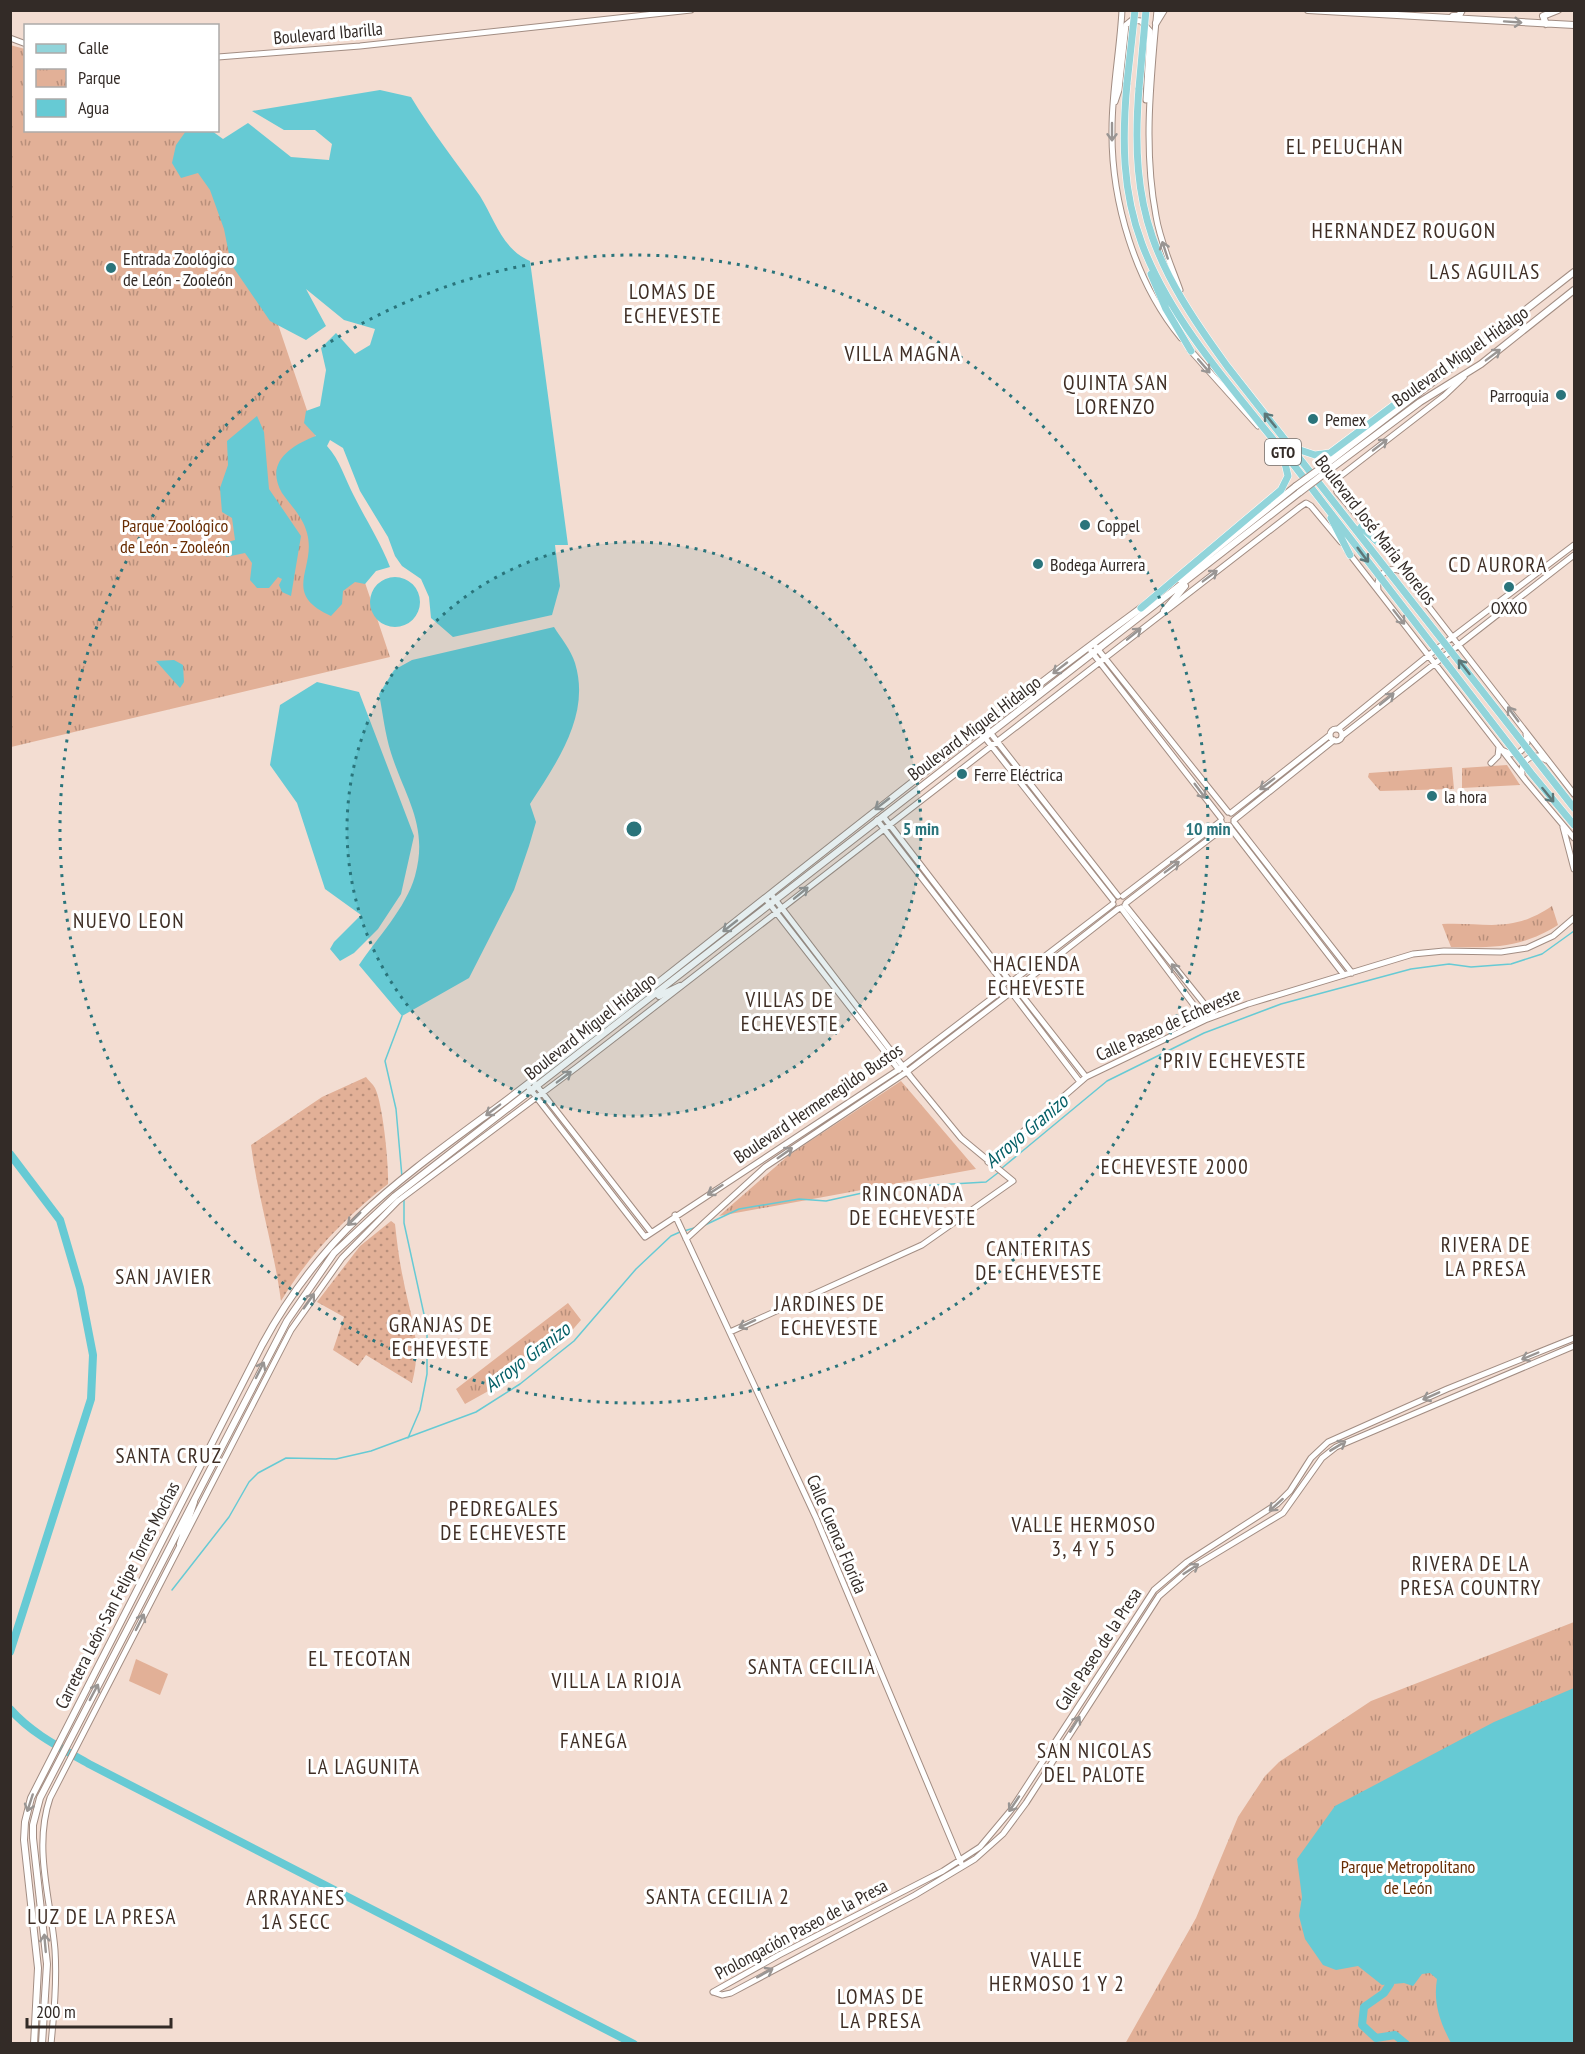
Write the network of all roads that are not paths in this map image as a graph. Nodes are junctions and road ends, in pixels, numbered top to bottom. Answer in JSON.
{"nodes":[{"id":1,"x":691,"y":10,"type":"edge"},
{"id":2,"x":1116,"y":10,"type":"edge"},
{"id":3,"x":1122,"y":10,"type":"edge"},
{"id":4,"x":1135,"y":10,"type":"edge"},
{"id":5,"x":1146,"y":10,"type":"edge"},
{"id":6,"x":1157,"y":10,"type":"edge"},
{"id":7,"x":1164,"y":10,"type":"edge"},
{"id":8,"x":1308,"y":10,"type":"edge"},
{"id":9,"x":1373,"y":10,"type":"edge"},
{"id":10,"x":1462,"y":10,"type":"edge"},
{"id":11,"x":1558,"y":10,"type":"edge"},
{"id":12,"x":1379,"y":16,"type":"junction"},
{"id":13,"x":1429,"y":17,"type":"junction"},
{"id":14,"x":1122,"y":19,"type":"junction"},
{"id":15,"x":1156,"y":23,"type":"junction"},
{"id":16,"x":1546,"y":24,"type":"junction"},
{"id":17,"x":1575,"y":25,"type":"edge"},
{"id":18,"x":219,"y":57,"type":"edge"},
{"id":19,"x":1113,"y":105,"type":"junction"},
{"id":20,"x":1148,"y":111,"type":"junction"},
{"id":21,"x":1149,"y":262,"type":"junction"},
{"id":22,"x":1575,"y":272,"type":"edge"},
{"id":23,"x":1575,"y":290,"type":"edge"},
{"id":24,"x":1184,"y":306,"type":"junction"},
{"id":25,"x":1191,"y":351,"type":"junction"},
{"id":26,"x":1454,"y":366,"type":"junction"},
{"id":27,"x":1466,"y":374,"type":"junction"},
{"id":28,"x":1291,"y":447,"type":"junction"},
{"id":29,"x":1282,"y":450,"type":"junction"},
{"id":30,"x":1323,"y":470,"type":"junction"},
{"id":31,"x":1298,"y":489,"type":"junction"},
{"id":32,"x":1321,"y":500,"type":"junction"},
{"id":33,"x":1334,"y":501,"type":"junction"},
{"id":34,"x":1575,"y":545,"type":"edge"},
{"id":35,"x":1383,"y":547,"type":"junction"},
{"id":36,"x":1350,"y":555,"type":"junction"},
{"id":37,"x":1575,"y":555,"type":"edge"},
{"id":38,"x":1389,"y":570,"type":"junction"},
{"id":39,"x":1403,"y":572,"type":"junction"},
{"id":40,"x":1196,"y":574,"type":"junction"},
{"id":41,"x":1380,"y":577,"type":"junction"},
{"id":42,"x":1378,"y":590,"type":"junction"},
{"id":43,"x":1141,"y":608,"type":"junction"},
{"id":44,"x":1164,"y":611,"type":"junction"},
{"id":45,"x":1453,"y":637,"type":"junction"},
{"id":46,"x":1090,"y":644,"type":"junction"},
{"id":47,"x":1458,"y":644,"type":"junction"},
{"id":48,"x":1448,"y":646,"type":"junction"},
{"id":49,"x":1096,"y":652,"type":"junction"},
{"id":50,"x":1439,"y":653,"type":"junction"},
{"id":51,"x":1429,"y":656,"type":"junction"},
{"id":52,"x":1105,"y":658,"type":"junction"},
{"id":53,"x":1099,"y":662,"type":"junction"},
{"id":54,"x":1434,"y":662,"type":"junction"},
{"id":55,"x":982,"y":728,"type":"junction"},
{"id":56,"x":1338,"y":729,"type":"junction"},
{"id":57,"x":1526,"y":732,"type":"junction"},
{"id":58,"x":988,"y":736,"type":"junction"},
{"id":59,"x":1342,"y":736,"type":"junction"},
{"id":60,"x":1332,"y":738,"type":"junction"},
{"id":61,"x":997,"y":741,"type":"junction"},
{"id":62,"x":991,"y":746,"type":"junction"},
{"id":63,"x":1526,"y":746,"type":"junction"},
{"id":64,"x":1501,"y":748,"type":"junction"},
{"id":65,"x":1516,"y":754,"type":"junction"},
{"id":66,"x":1533,"y":756,"type":"junction"},
{"id":67,"x":1491,"y":763,"type":"dead end"},
{"id":68,"x":1523,"y":763,"type":"junction"},
{"id":69,"x":1551,"y":763,"type":"junction"},
{"id":70,"x":1513,"y":764,"type":"junction"},
{"id":71,"x":1526,"y":781,"type":"junction"},
{"id":72,"x":1575,"y":794,"type":"edge"},
{"id":73,"x":1575,"y":808,"type":"edge"},
{"id":74,"x":1229,"y":813,"type":"junction"},
{"id":75,"x":880,"y":818,"type":"junction"},
{"id":76,"x":1221,"y":819,"type":"junction"},
{"id":77,"x":1231,"y":823,"type":"junction"},
{"id":78,"x":889,"y":824,"type":"junction"},
{"id":79,"x":1562,"y":825,"type":"junction"},
{"id":80,"x":1575,"y":825,"type":"edge"},
{"id":81,"x":883,"y":828,"type":"junction"},
{"id":82,"x":1575,"y":838,"type":"edge"},
{"id":83,"x":1575,"y":869,"type":"edge"},
{"id":84,"x":771,"y":894,"type":"junction"},
{"id":85,"x":765,"y":898,"type":"junction"},
{"id":86,"x":1120,"y":903,"type":"junction"},
{"id":87,"x":774,"y":904,"type":"junction"},
{"id":88,"x":782,"y":908,"type":"junction"},
{"id":89,"x":776,"y":913,"type":"junction"},
{"id":90,"x":1575,"y":918,"type":"edge"},
{"id":91,"x":1352,"y":973,"type":"junction"},
{"id":92,"x":1344,"y":975,"type":"junction"},
{"id":93,"x":1008,"y":983,"type":"junction"},
{"id":94,"x":680,"y":986,"type":"junction"},
{"id":95,"x":1014,"y":991,"type":"junction"},
{"id":96,"x":640,"y":1007,"type":"junction"},
{"id":97,"x":1214,"y":1016,"type":"junction"},
{"id":98,"x":1205,"y":1020,"type":"junction"},
{"id":99,"x":905,"y":1072,"type":"junction"},
{"id":100,"x":1086,"y":1077,"type":"junction"},
{"id":101,"x":1080,"y":1082,"type":"junction"},
{"id":102,"x":532,"y":1085,"type":"junction"},
{"id":103,"x":543,"y":1093,"type":"junction"},
{"id":104,"x":537,"y":1098,"type":"junction"},
{"id":105,"x":448,"y":1159,"type":"junction"},
{"id":106,"x":988,"y":1162,"type":"junction"},
{"id":107,"x":398,"y":1181,"type":"joint"},
{"id":108,"x":397,"y":1199,"type":"junction"},
{"id":109,"x":675,"y":1215,"type":"junction"},
{"id":110,"x":697,"y":1231,"type":"junction"},
{"id":111,"x":651,"y":1232,"type":"junction"},
{"id":112,"x":685,"y":1237,"type":"junction"},
{"id":113,"x":692,"y":1252,"type":"junction"},
{"id":114,"x":730,"y":1332,"type":"junction"},
{"id":115,"x":1575,"y":1338,"type":"edge"},
{"id":116,"x":1575,"y":1346,"type":"edge"},
{"id":117,"x":241,"y":1387,"type":"junction"},
{"id":118,"x":236,"y":1417,"type":"junction"},
{"id":119,"x":244,"y":1421,"type":"junction"},
{"id":120,"x":195,"y":1496,"type":"junction"},
{"id":121,"x":180,"y":1544,"type":"junction"},
{"id":122,"x":1114,"y":1649,"type":"junction"},
{"id":123,"x":1105,"y":1677,"type":"junction"},
{"id":124,"x":1094,"y":1680,"type":"junction"},
{"id":125,"x":1088,"y":1705,"type":"junction"},
{"id":126,"x":961,"y":1864,"type":"junction"},
{"id":127,"x":38,"y":1968,"type":"junction"},
{"id":128,"x":44,"y":2026,"type":"junction"},
{"id":129,"x":34,"y":2043,"type":"edge"},
{"id":130,"x":42,"y":2043,"type":"edge"},
{"id":131,"x":51,"y":2043,"type":"edge"}],
"edges":[{"from":1,"to":18,"type":"street","name":"Boulevard Ibarilla"},
{"from":2,"to":14,"type":"street"},
{"from":3,"to":14,"type":"street","name":"Boulevard José María Morelos"},
{"from":4,"to":21,"type":"main road","name":"Boulevard José María Morelos","number":"GTO","bridge":true},
{"from":5,"to":24,"type":"main road","name":"Boulevard José María Morelos","number":"GTO","bridge":true},
{"from":6,"to":15,"type":"street"},
{"from":7,"to":15,"type":"main road"},
{"from":8,"to":12,"type":"main road"},
{"from":9,"to":12,"type":"main road"},
{"from":10,"to":13,"type":"main road"},
{"from":11,"to":16,"type":"main road"},
{"from":12,"to":13,"type":"main road"},
{"from":13,"to":16,"type":"main road","one_way":true},
{"from":14,"to":19,"type":"street","name":"Boulevard José María Morelos"},
{"from":15,"to":20,"type":"street"},
{"from":16,"to":17,"type":"main road"},
{"from":19,"to":20,"type":"street"},
{"from":19,"to":25,"type":"street","name":"Boulevard José María Morelos","one_way":true},
{"from":24,"to":20,"type":"street","one_way":true},
{"from":21,"to":25,"type":"main road"},
{"from":21,"to":29,"type":"main road","name":"Boulevard José María Morelos","number":"GTO"},
{"from":22,"to":26,"type":"main road","name":"Boulevard Miguel Hidalgo"},
{"from":27,"to":23,"type":"main road","name":"Boulevard Miguel Hidalgo","one_way":true},
{"from":28,"to":24,"type":"main road","name":"Boulevard José María Morelos","number":"GTO","one_way":true},
{"from":25,"to":29,"type":"street","name":"Boulevard José María Morelos","one_way":true},
{"from":26,"to":28,"type":"main road"},
{"from":26,"to":30,"type":"main road","name":"Boulevard Miguel Hidalgo"},
{"from":27,"to":30,"type":"main road","name":"Boulevard Miguel Hidalgo"},
{"from":35,"to":27,"type":"street","one_way":true},
{"from":28,"to":33,"type":"main road","name":"Boulevard José María Morelos","number":"GTO"},
{"from":29,"to":32,"type":"main road","name":"Boulevard José María Morelos","number":"GTO"},
{"from":29,"to":43,"type":"main road"},
{"from":30,"to":31,"type":"main road","name":"Boulevard Miguel Hidalgo","bridge":true},
{"from":31,"to":40,"type":"main road","name":"Boulevard Miguel Hidalgo"},
{"from":31,"to":43,"type":"main road","name":"Boulevard Miguel Hidalgo"},
{"from":32,"to":36,"type":"main road"},
{"from":32,"to":41,"type":"main road","name":"Boulevard José María Morelos","number":"GTO","one_way":true},
{"from":33,"to":35,"type":"main road"},
{"from":33,"to":38,"type":"main road","name":"Boulevard José María Morelos","number":"GTO"},
{"from":34,"to":45,"type":"street"},
{"from":35,"to":39,"type":"street"},
{"from":36,"to":42,"type":"street"},
{"from":44,"to":36,"type":"street","name":"Boulevard Miguel Hidalgo","one_way":true},
{"from":37,"to":47,"type":"street"},
{"from":38,"to":39,"type":"street"},
{"from":38,"to":41,"type":"street"},
{"from":38,"to":48,"type":"main road","name":"Boulevard José María Morelos","number":"GTO"},
{"from":39,"to":45,"type":"street"},
{"from":40,"to":44,"type":"main road"},
{"from":40,"to":49,"type":"main road","name":"Boulevard Miguel Hidalgo"},
{"from":41,"to":42,"type":"street"},
{"from":41,"to":50,"type":"main road","name":"Boulevard José María Morelos","number":"GTO"},
{"from":42,"to":51,"type":"street","one_way":true},
{"from":43,"to":46,"type":"main road","name":"Boulevard Miguel Hidalgo"},
{"from":52,"to":44,"type":"street","name":"Boulevard Miguel Hidalgo","one_way":true},
{"from":45,"to":47,"type":"street"},
{"from":45,"to":48,"type":"street"},
{"from":46,"to":49,"type":"street"},
{"from":46,"to":55,"type":"main road","name":"Boulevard Miguel Hidalgo","one_way":true},
{"from":47,"to":48,"type":"street"},
{"from":57,"to":47,"type":"street","one_way":true},
{"from":48,"to":50,"type":"street"},
{"from":63,"to":48,"type":"main road","name":"Boulevard José María Morelos","number":"GTO","one_way":true},
{"from":49,"to":52,"type":"street"},
{"from":49,"to":53,"type":"street"},
{"from":49,"to":58,"type":"main road","name":"Boulevard Miguel Hidalgo"},
{"from":50,"to":51,"type":"street"},
{"from":50,"to":54,"type":"street"},
{"from":50,"to":65,"type":"main road","name":"Boulevard José María Morelos","number":"GTO"},
{"from":51,"to":54,"type":"street"},
{"from":51,"to":56,"type":"street"},
{"from":52,"to":53,"type":"street","name":"Boulevard Miguel Hidalgo"},
{"from":52,"to":74,"type":"street"},
{"from":53,"to":61,"type":"street","name":"Boulevard Miguel Hidalgo"},
{"from":53,"to":76,"type":"street","one_way":true},
{"from":59,"to":54,"type":"street","one_way":true},
{"from":54,"to":64,"type":"street"},
{"from":55,"to":58,"type":"street"},
{"from":55,"to":84,"type":"main road","name":"Boulevard Miguel Hidalgo","one_way":true},
{"from":56,"to":59,"type":"street"},
{"from":56,"to":60,"type":"street"},
{"from":57,"to":63,"type":"street"},
{"from":57,"to":69,"type":"street"},
{"from":58,"to":61,"type":"street"},
{"from":58,"to":62,"type":"street"},
{"from":58,"to":75,"type":"main road","name":"Boulevard Miguel Hidalgo"},
{"from":59,"to":60,"type":"street"},
{"from":60,"to":74,"type":"street","one_way":true},
{"from":60,"to":77,"type":"street","name":"Boulevard Hermenegildo Bustos"},
{"from":61,"to":62,"type":"street","name":"Boulevard Miguel Hidalgo"},
{"from":61,"to":86,"type":"street"},
{"from":62,"to":78,"type":"street","name":"Boulevard Miguel Hidalgo"},
{"from":62,"to":86,"type":"street"},
{"from":63,"to":65,"type":"street"},
{"from":63,"to":66,"type":"main road","name":"Boulevard José María Morelos","number":"GTO"},
{"from":64,"to":65,"type":"street"},
{"from":64,"to":67,"type":"street"},
{"from":64,"to":70,"type":"street"},
{"from":65,"to":68,"type":"main road","name":"Boulevard José María Morelos","number":"GTO"},
{"from":66,"to":68,"type":"street"},
{"from":66,"to":69,"type":"street"},
{"from":66,"to":73,"type":"main road","name":"Boulevard José María Morelos","number":"GTO"},
{"from":68,"to":70,"type":"street"},
{"from":68,"to":71,"type":"street"},
{"from":68,"to":80,"type":"main road","name":"Boulevard José María Morelos","number":"GTO","one_way":true},
{"from":69,"to":72,"type":"street"},
{"from":70,"to":71,"type":"street"},
{"from":71,"to":79,"type":"street"},
{"from":74,"to":76,"type":"street","name":"Boulevard Hermenegildo Bustos"},
{"from":74,"to":77,"type":"street"},
{"from":75,"to":78,"type":"street"},
{"from":75,"to":81,"type":"street"},
{"from":75,"to":87,"type":"main road","name":"Boulevard Miguel Hidalgo"},
{"from":76,"to":77,"type":"street"},
{"from":76,"to":86,"type":"street","name":"Boulevard Hermenegildo Bustos"},
{"from":86,"to":77,"type":"street","name":"Boulevard Hermenegildo Bustos","one_way":true},
{"from":77,"to":91,"type":"street"},
{"from":77,"to":92,"type":"street"},
{"from":78,"to":81,"type":"street","name":"Boulevard Miguel Hidalgo"},
{"from":78,"to":93,"type":"street"},
{"from":79,"to":82,"type":"street"},
{"from":79,"to":83,"type":"street"},
{"from":88,"to":81,"type":"street","name":"Boulevard Miguel Hidalgo","one_way":true},
{"from":81,"to":93,"type":"street"},
{"from":84,"to":85,"type":"main road","name":"Boulevard Miguel Hidalgo"},
{"from":84,"to":87,"type":"street"},
{"from":85,"to":87,"type":"street"},
{"from":85,"to":102,"type":"main road","name":"Boulevard Miguel Hidalgo","one_way":true},
{"from":86,"to":93,"type":"street","name":"Boulevard Hermenegildo Bustos"},
{"from":86,"to":95,"type":"street","name":"Boulevard Hermenegildo Bustos"},
{"from":97,"to":86,"type":"street","one_way":true},
{"from":86,"to":98,"type":"street"},
{"from":87,"to":88,"type":"street"},
{"from":87,"to":89,"type":"street"},
{"from":87,"to":96,"type":"main road","name":"Boulevard Miguel Hidalgo"},
{"from":88,"to":89,"type":"street","name":"Boulevard Miguel Hidalgo"},
{"from":88,"to":99,"type":"street"},
{"from":89,"to":94,"type":"street","name":"Boulevard Miguel Hidalgo"},
{"from":89,"to":99,"type":"street"},
{"from":90,"to":91,"type":"street","name":"Calle Paseo de Echeveste"},
{"from":91,"to":92,"type":"street","name":"Calle Paseo de Echeveste"},
{"from":92,"to":97,"type":"street","name":"Calle Paseo de Echeveste"},
{"from":93,"to":95,"type":"street"},
{"from":93,"to":95,"type":"street"},
{"from":93,"to":99,"type":"street","name":"Boulevard Hermenegildo Bustos"},
{"from":94,"to":96,"type":"main road"},
{"from":103,"to":94,"type":"street","name":"Boulevard Miguel Hidalgo","one_way":true},
{"from":95,"to":99,"type":"street","name":"Boulevard Hermenegildo Bustos"},
{"from":95,"to":100,"type":"street"},
{"from":95,"to":101,"type":"street"},
{"from":96,"to":102,"type":"main road","name":"Boulevard Miguel Hidalgo"},
{"from":97,"to":98,"type":"street","name":"Calle Paseo de Echeveste"},
{"from":98,"to":100,"type":"street","name":"Calle Paseo de Echeveste"},
{"from":99,"to":106,"type":"street"},
{"from":99,"to":109,"type":"street","name":"Boulevard Hermenegildo Bustos","one_way":true},
{"from":110,"to":99,"type":"street","name":"Boulevard Hermenegildo Bustos","one_way":true},
{"from":100,"to":101,"type":"street","name":"Calle Paseo de Echeveste"},
{"from":101,"to":106,"type":"street","name":"Calle Paseo de Echeveste"},
{"from":102,"to":103,"type":"street"},
{"from":102,"to":104,"type":"street"},
{"from":102,"to":105,"type":"main road","name":"Boulevard Miguel Hidalgo"},
{"from":102,"to":107,"type":"main road","name":"Boulevard Miguel Hidalgo","one_way":true},
{"from":103,"to":104,"type":"street","name":"Boulevard Miguel Hidalgo"},
{"from":103,"to":111,"type":"street"},
{"from":104,"to":105,"type":"street","name":"Boulevard Miguel Hidalgo"},
{"from":104,"to":111,"type":"street","name":"Boulevard Hermenegildo Bustos"},
{"from":105,"to":108,"type":"main road","name":"Boulevard Miguel Hidalgo"},
{"from":106,"to":114,"type":"street","one_way":true},
{"from":107,"to":117,"type":"main road","name":"Carretera León-San Felipe Torres Mochas","one_way":true},
{"from":118,"to":108,"type":"main road","name":"Boulevard Miguel Hidalgo","one_way":true},
{"from":119,"to":108,"type":"street","one_way":true},
{"from":109,"to":111,"type":"street","name":"Boulevard Hermenegildo Bustos"},
{"from":109,"to":112,"type":"street","name":"Calle Cuenca Florida"},
{"from":110,"to":112,"type":"street","name":"Boulevard Hermenegildo Bustos"},
{"from":110,"to":113,"type":"street"},
{"from":112,"to":113,"type":"street","name":"Calle Cuenca Florida"},
{"from":113,"to":114,"type":"street","name":"Calle Cuenca Florida"},
{"from":114,"to":126,"type":"street","name":"Calle Cuenca Florida"},
{"from":115,"to":122,"type":"street","name":"Calle Paseo de la Presa","one_way":true},
{"from":123,"to":116,"type":"street","name":"Calle Paseo de la Presa","one_way":true},
{"from":117,"to":118,"type":"main road"},
{"from":117,"to":127,"type":"main road","name":"Carretera León-San Felipe Torres Mochas","one_way":true},
{"from":118,"to":119,"type":"main road"},
{"from":118,"to":120,"type":"main road","name":"Boulevard Miguel Hidalgo"},
{"from":119,"to":121,"type":"street"},
{"from":120,"to":121,"type":"main road"},
{"from":128,"to":120,"type":"main road","one_way":true},
{"from":131,"to":121,"type":"street","one_way":true},
{"from":122,"to":123,"type":"street"},
{"from":122,"to":124,"type":"street","name":"Calle Paseo de la Presa"},
{"from":123,"to":125,"type":"street","name":"Calle Paseo de la Presa"},
{"from":124,"to":125,"type":"street"},
{"from":124,"to":126,"type":"street","name":"Calle Paseo de la Presa","one_way":true},
{"from":126,"to":125,"type":"street","name":"Calle Paseo de la Presa","one_way":true},
{"from":126,"to":126,"type":"street","name":"Prolongación Paseo de la Presa","one_way":true},
{"from":127,"to":128,"type":"main road"},
{"from":127,"to":129,"type":"main road","name":"Carretera León-San Felipe Torres Mochas"},
{"from":128,"to":130,"type":"main road"}]}
